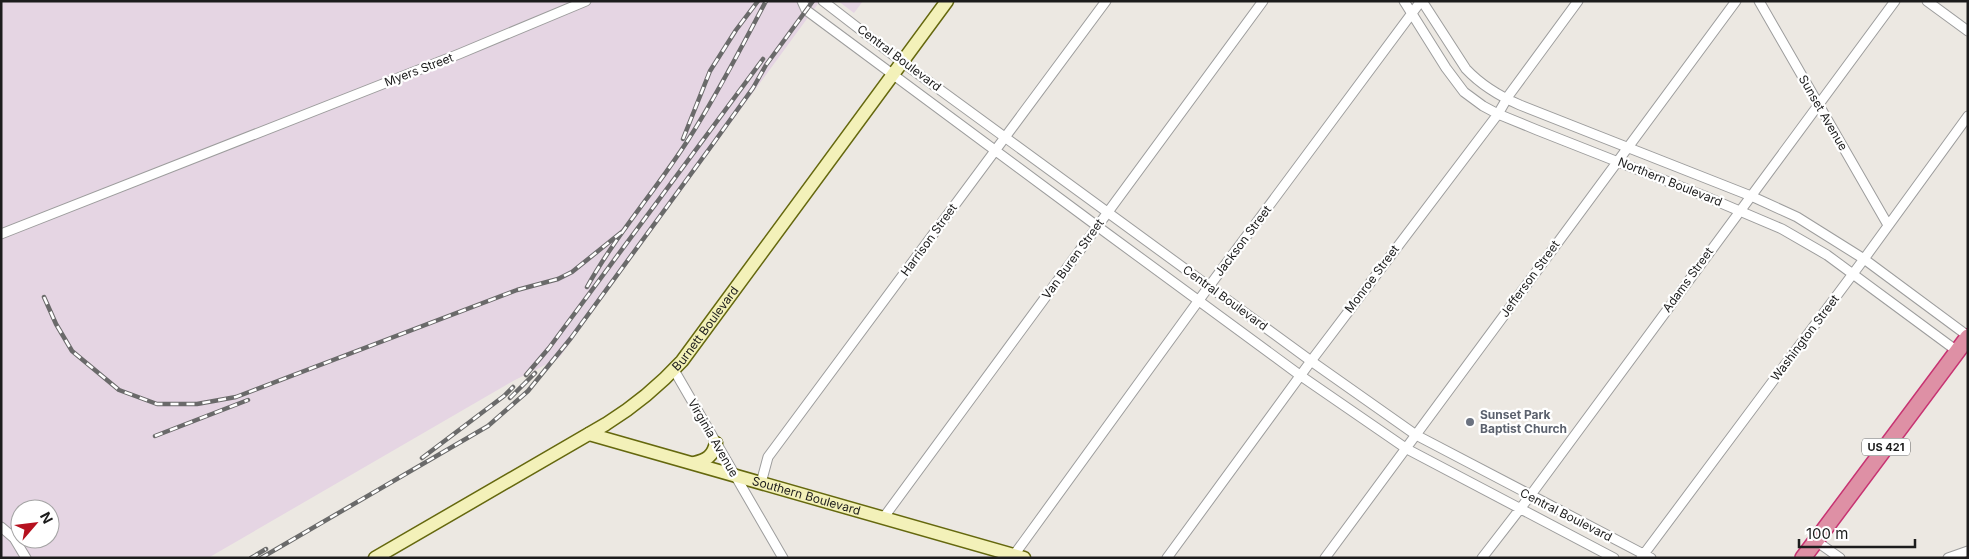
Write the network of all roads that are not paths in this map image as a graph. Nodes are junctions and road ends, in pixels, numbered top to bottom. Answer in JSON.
{"nodes":[{"id":1,"x":586,"y":1,"type":"edge"},
{"id":2,"x":802,"y":1,"type":"edge"},
{"id":3,"x":824,"y":1,"type":"edge"},
{"id":4,"x":947,"y":1,"type":"edge"},
{"id":5,"x":1106,"y":1,"type":"edge"},
{"id":6,"x":1263,"y":1,"type":"edge"},
{"id":7,"x":1404,"y":1,"type":"edge"},
{"id":8,"x":1422,"y":1,"type":"edge"},
{"id":9,"x":1578,"y":1,"type":"edge"},
{"id":10,"x":1736,"y":1,"type":"edge"},
{"id":11,"x":1759,"y":1,"type":"edge"},
{"id":12,"x":1894,"y":1,"type":"edge"},
{"id":13,"x":1928,"y":1,"type":"edge"},
{"id":14,"x":1412,"y":14,"type":"junction"},
{"id":15,"x":1968,"y":31,"type":"edge"},
{"id":16,"x":902,"y":62,"type":"junction"},
{"id":17,"x":893,"y":75,"type":"junction"},
{"id":18,"x":1506,"y":99,"type":"junction"},
{"id":19,"x":1818,"y":104,"type":"junction"},
{"id":20,"x":1498,"y":114,"type":"junction"},
{"id":21,"x":1968,"y":116,"type":"edge"},
{"id":22,"x":1006,"y":136,"type":"junction"},
{"id":23,"x":1629,"y":148,"type":"junction"},
{"id":24,"x":994,"y":150,"type":"junction"},
{"id":25,"x":1617,"y":161,"type":"junction"},
{"id":26,"x":1751,"y":196,"type":"junction"},
{"id":27,"x":1739,"y":210,"type":"junction"},
{"id":28,"x":1108,"y":212,"type":"junction"},
{"id":29,"x":1888,"y":225,"type":"junction"},
{"id":30,"x":1097,"y":226,"type":"junction"},
{"id":31,"x":1,"y":234,"type":"edge"},
{"id":32,"x":1864,"y":259,"type":"junction"},
{"id":33,"x":1853,"y":274,"type":"junction"},
{"id":34,"x":1209,"y":287,"type":"junction"},
{"id":35,"x":1198,"y":300,"type":"junction"},
{"id":36,"x":1968,"y":337,"type":"edge"},
{"id":37,"x":1957,"y":351,"type":"junction"},
{"id":38,"x":1310,"y":361,"type":"junction"},
{"id":39,"x":674,"y":370,"type":"junction"},
{"id":40,"x":1301,"y":376,"type":"junction"},
{"id":41,"x":589,"y":434,"type":"junction"},
{"id":42,"x":1416,"y":435,"type":"junction"},
{"id":43,"x":716,"y":443,"type":"junction"},
{"id":44,"x":1407,"y":449,"type":"junction"},
{"id":45,"x":694,"y":463,"type":"junction"},
{"id":46,"x":734,"y":474,"type":"junction"},
{"id":47,"x":761,"y":483,"type":"junction"},
{"id":48,"x":1530,"y":496,"type":"junction"},
{"id":49,"x":1519,"y":509,"type":"junction"},
{"id":50,"x":884,"y":517,"type":"junction"},
{"id":51,"x":1,"y":527,"type":"edge"},
{"id":52,"x":1816,"y":541,"type":"junction"},
{"id":53,"x":1968,"y":551,"type":"edge"},
{"id":54,"x":1019,"y":556,"type":"edge"},
{"id":55,"x":1645,"y":556,"type":"edge"},
{"id":56,"x":26,"y":558,"type":"edge"},
{"id":57,"x":375,"y":558,"type":"edge"},
{"id":58,"x":783,"y":558,"type":"edge"},
{"id":59,"x":1167,"y":558,"type":"edge"},
{"id":60,"x":1325,"y":558,"type":"edge"},
{"id":61,"x":1482,"y":558,"type":"edge"},
{"id":62,"x":1614,"y":558,"type":"edge"},
{"id":63,"x":1803,"y":558,"type":"edge"},
{"id":64,"x":1840,"y":558,"type":"edge"},
{"id":65,"x":1948,"y":558,"type":"edge"}],
"edges":[{"from":1,"to":31,"type":"street","name":"Myers Street"},
{"from":2,"to":17,"type":"street","name":"Central Boulevard"},
{"from":3,"to":16,"type":"street","name":"Central Boulevard"},
{"from":4,"to":16,"type":"main road","name":"Burnett Boulevard"},
{"from":5,"to":22,"type":"street","name":"Harrison Street"},
{"from":6,"to":28,"type":"street","name":"Van Buren Street"},
{"from":7,"to":14,"type":"street","name":"Northern Boulevard"},
{"from":8,"to":14,"type":"street","name":"Jackson Street"},
{"from":8,"to":18,"type":"street","name":"Northern Boulevard"},
{"from":9,"to":18,"type":"street","name":"Monroe Street"},
{"from":10,"to":23,"type":"street","name":"Jefferson Street"},
{"from":11,"to":19,"type":"street","name":"Sunset Avenue"},
{"from":12,"to":19,"type":"street","name":"Adams Street"},
{"from":13,"to":15,"type":"street"},
{"from":14,"to":20,"type":"street","name":"Northern Boulevard"},
{"from":14,"to":34,"type":"street","name":"Jackson Street"},
{"from":16,"to":17,"type":"main road","name":"Burnett Boulevard"},
{"from":16,"to":22,"type":"street","name":"Central Boulevard"},
{"from":17,"to":24,"type":"street","name":"Central Boulevard"},
{"from":17,"to":39,"type":"main road","name":"Burnett Boulevard"},
{"from":18,"to":20,"type":"street","name":"Monroe Street"},
{"from":18,"to":23,"type":"street","name":"Northern Boulevard"},
{"from":19,"to":26,"type":"street","name":"Adams Street"},
{"from":19,"to":29,"type":"street","name":"Sunset Avenue"},
{"from":20,"to":25,"type":"street","name":"Northern Boulevard"},
{"from":20,"to":38,"type":"street","name":"Monroe Street"},
{"from":21,"to":29,"type":"street","name":"Washington Street"},
{"from":22,"to":24,"type":"street","name":"Harrison Street"},
{"from":22,"to":28,"type":"street","name":"Central Boulevard"},
{"from":23,"to":25,"type":"street","name":"Jefferson Street"},
{"from":23,"to":26,"type":"street","name":"Northern Boulevard"},
{"from":24,"to":30,"type":"street","name":"Central Boulevard"},
{"from":24,"to":47,"type":"street","name":"Harrison Street"},
{"from":25,"to":27,"type":"street","name":"Northern Boulevard"},
{"from":25,"to":42,"type":"street","name":"Jefferson Street"},
{"from":26,"to":27,"type":"street","name":"Adams Street"},
{"from":26,"to":32,"type":"street","name":"Northern Boulevard"},
{"from":27,"to":33,"type":"street","name":"Northern Boulevard"},
{"from":27,"to":48,"type":"street","name":"Adams Street"},
{"from":28,"to":30,"type":"street","name":"Van Buren Street"},
{"from":28,"to":34,"type":"street","name":"Central Boulevard"},
{"from":29,"to":32,"type":"street","name":"Washington Street"},
{"from":30,"to":35,"type":"street","name":"Central Boulevard"},
{"from":30,"to":50,"type":"street","name":"Van Buren Street"},
{"from":32,"to":33,"type":"street","name":"Washington Street"},
{"from":32,"to":36,"type":"street","name":"Northern Boulevard"},
{"from":33,"to":37,"type":"street","name":"Northern Boulevard"},
{"from":33,"to":55,"type":"street","name":"Washington Street"},
{"from":34,"to":35,"type":"street","name":"Jackson Street"},
{"from":34,"to":38,"type":"street","name":"Central Boulevard"},
{"from":35,"to":40,"type":"street","name":"Central Boulevard"},
{"from":35,"to":54,"type":"street","name":"Jackson Street"},
{"from":36,"to":37,"type":"highway","number":"US 421"},
{"from":37,"to":52,"type":"highway","number":"US 421"},
{"from":38,"to":40,"type":"street","name":"Monroe Street"},
{"from":38,"to":42,"type":"street","name":"Central Boulevard"},
{"from":39,"to":41,"type":"main road","name":"Burnett Boulevard"},
{"from":39,"to":43,"type":"street","name":"Virginia Avenue"},
{"from":40,"to":44,"type":"street","name":"Central Boulevard"},
{"from":40,"to":59,"type":"street","name":"Monroe Street"},
{"from":41,"to":45,"type":"main road","name":"Southern Boulevard"},
{"from":41,"to":57,"type":"main road","name":"Burnett Boulevard"},
{"from":42,"to":44,"type":"street","name":"Jefferson Street"},
{"from":42,"to":48,"type":"street","name":"Central Boulevard"},
{"from":43,"to":45,"type":"main road"},
{"from":43,"to":46,"type":"street","name":"Virginia Avenue"},
{"from":44,"to":49,"type":"street","name":"Central Boulevard"},
{"from":44,"to":60,"type":"street","name":"Jefferson Street"},
{"from":45,"to":46,"type":"main road","name":"Southern Boulevard"},
{"from":46,"to":47,"type":"main road","name":"Southern Boulevard"},
{"from":46,"to":58,"type":"street","name":"Virginia Avenue"},
{"from":47,"to":50,"type":"main road","name":"Southern Boulevard"},
{"from":48,"to":49,"type":"street","name":"Adams Street"},
{"from":48,"to":55,"type":"street","name":"Central Boulevard"},
{"from":49,"to":61,"type":"street","name":"Adams Street"},
{"from":49,"to":62,"type":"street","name":"Central Boulevard"},
{"from":50,"to":54,"type":"main road","name":"Southern Boulevard"},
{"from":51,"to":56,"type":"street"},
{"from":52,"to":63,"type":"highway","number":"US 421"},
{"from":52,"to":64,"type":"street"},
{"from":53,"to":65,"type":"street"}]}
